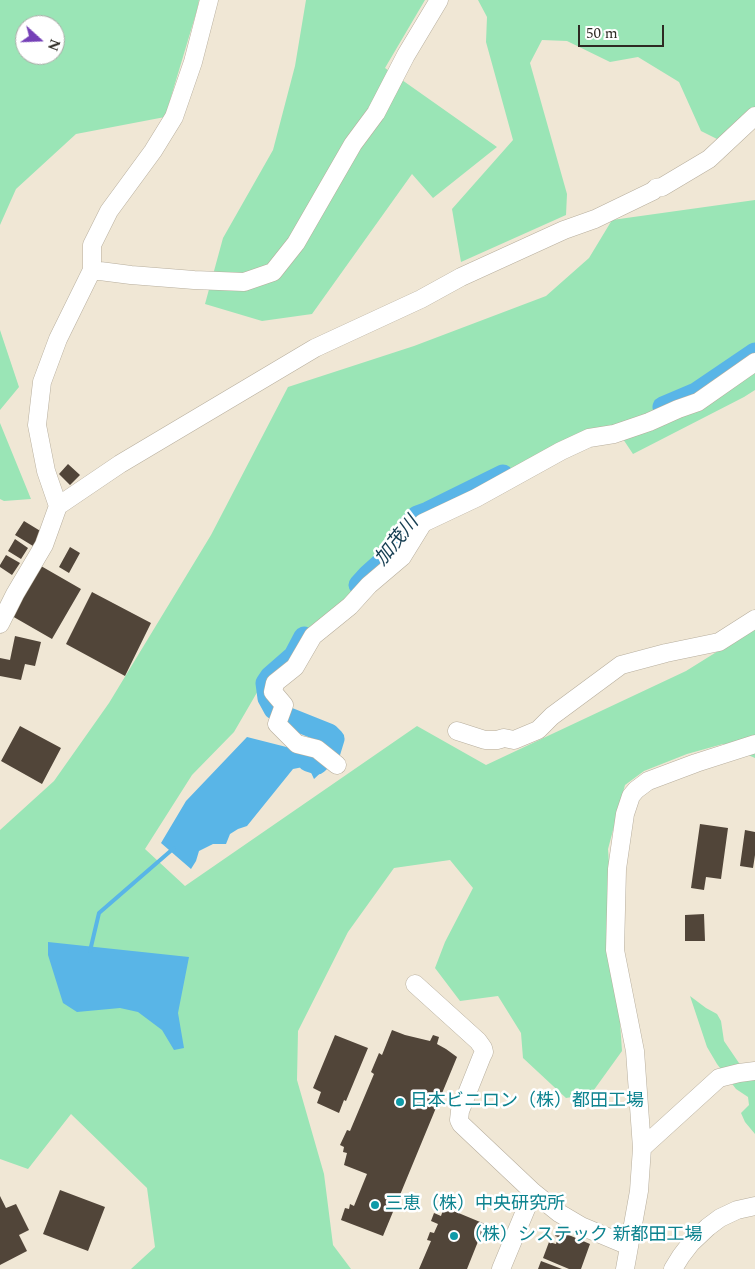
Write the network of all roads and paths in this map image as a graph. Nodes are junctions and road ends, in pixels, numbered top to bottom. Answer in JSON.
{"nodes":[{"id":1,"x":209,"y":0,"type":"edge"},
{"id":2,"x":439,"y":0,"type":"edge"},
{"id":3,"x":755,"y":116,"type":"edge"},
{"id":4,"x":92,"y":270,"type":"junction"},
{"id":5,"x":755,"y":362,"type":"edge"},
{"id":6,"x":58,"y":506,"type":"junction"},
{"id":7,"x":755,"y":619,"type":"edge"},
{"id":8,"x":0,"y":624,"type":"edge"},
{"id":9,"x":457,"y":732,"type":"dead end"},
{"id":10,"x":755,"y":744,"type":"edge"},
{"id":11,"x":338,"y":765,"type":"dead end"},
{"id":12,"x":415,"y":984,"type":"dead end"},
{"id":13,"x":755,"y":1071,"type":"edge"},
{"id":14,"x":642,"y":1148,"type":"junction"},
{"id":15,"x":533,"y":1192,"type":"junction"},
{"id":16,"x":755,"y":1206,"type":"edge"},
{"id":17,"x":629,"y":1246,"type":"junction"},
{"id":18,"x":501,"y":1269,"type":"edge"},
{"id":19,"x":625,"y":1269,"type":"edge"},
{"id":20,"x":673,"y":1269,"type":"edge"}],
"edges":[{"from":1,"to":4,"type":"street"},
{"from":2,"to":4,"type":"street"},
{"from":3,"to":6,"type":"street"},
{"from":4,"to":6,"type":"street"},
{"from":5,"to":11,"type":"street"},
{"from":6,"to":8,"type":"street"},
{"from":7,"to":9,"type":"street"},
{"from":10,"to":14,"type":"street"},
{"from":12,"to":15,"type":"street"},
{"from":13,"to":14,"type":"street"},
{"from":14,"to":17,"type":"street"},
{"from":15,"to":17,"type":"street"},
{"from":15,"to":18,"type":"street"},
{"from":16,"to":20,"type":"street"},
{"from":17,"to":19,"type":"street"}]}
